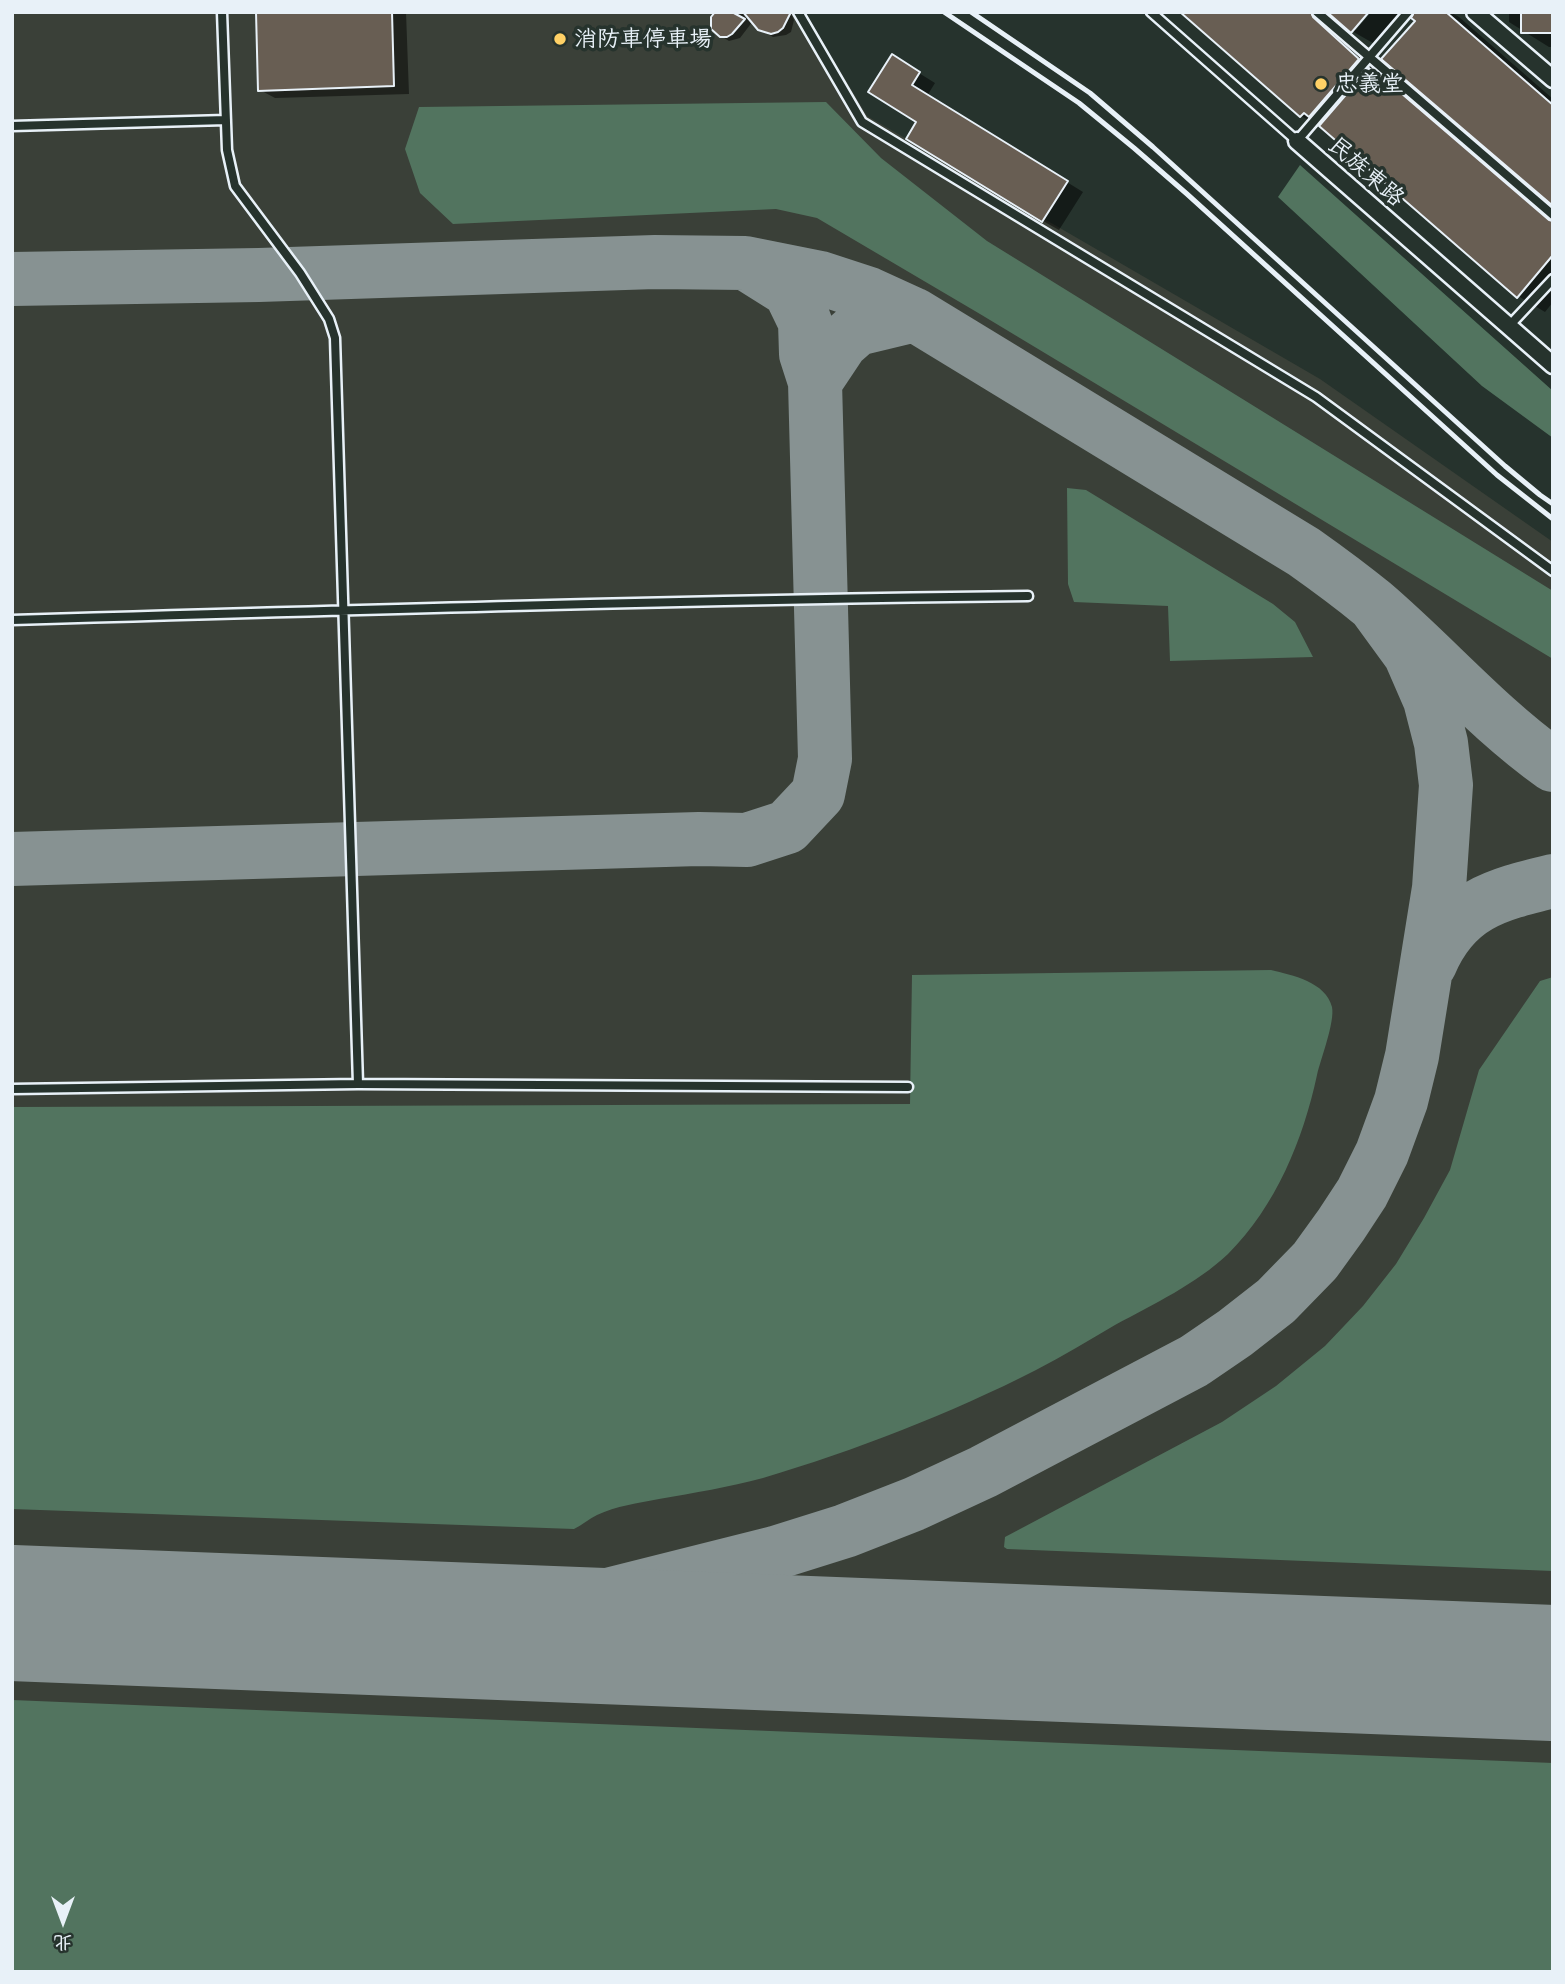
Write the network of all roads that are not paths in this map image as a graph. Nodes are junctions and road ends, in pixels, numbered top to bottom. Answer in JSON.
{"nodes":[{"id":1,"x":222,"y":12,"type":"edge"},
{"id":2,"x":798,"y":12,"type":"edge"},
{"id":3,"x":1151,"y":12,"type":"edge"},
{"id":4,"x":1317,"y":12,"type":"edge"},
{"id":5,"x":1408,"y":12,"type":"edge"},
{"id":6,"x":1475,"y":12,"type":"edge"},
{"id":7,"x":1370,"y":58,"type":"junction"},
{"id":8,"x":1553,"y":79,"type":"edge"},
{"id":9,"x":226,"y":121,"type":"junction"},
{"id":10,"x":12,"y":126,"type":"edge"},
{"id":11,"x":1297,"y":141,"type":"junction"},
{"id":12,"x":1553,"y":215,"type":"edge"},
{"id":13,"x":1553,"y":279,"type":"edge"},
{"id":14,"x":1508,"y":326,"type":"junction"},
{"id":15,"x":1553,"y":365,"type":"edge"},
{"id":16,"x":1553,"y":571,"type":"edge"},
{"id":17,"x":1028,"y":596,"type":"dead end"},
{"id":18,"x":343,"y":610,"type":"junction"},
{"id":19,"x":12,"y":620,"type":"edge"},
{"id":20,"x":358,"y":1084,"type":"junction"},
{"id":21,"x":908,"y":1087,"type":"dead end"},
{"id":22,"x":12,"y":1088,"type":"edge"}],
"edges":[{"from":1,"to":9,"type":"lane"},
{"from":2,"to":16,"type":"lane"},
{"from":3,"to":11,"type":"lane","name":"民族東路"},
{"from":4,"to":7,"type":"lane"},
{"from":5,"to":7,"type":"lane"},
{"from":6,"to":8,"type":"street"},
{"from":7,"to":11,"type":"lane"},
{"from":7,"to":12,"type":"lane"},
{"from":9,"to":10,"type":"lane"},
{"from":9,"to":18,"type":"lane"},
{"from":11,"to":14,"type":"street","name":"民族東路"},
{"from":13,"to":14,"type":"lane"},
{"from":14,"to":15,"type":"street","name":"民族東路"},
{"from":17,"to":18,"type":"lane"},
{"from":18,"to":19,"type":"lane"},
{"from":18,"to":20,"type":"lane"},
{"from":20,"to":21,"type":"lane"},
{"from":20,"to":22,"type":"lane"}]}
